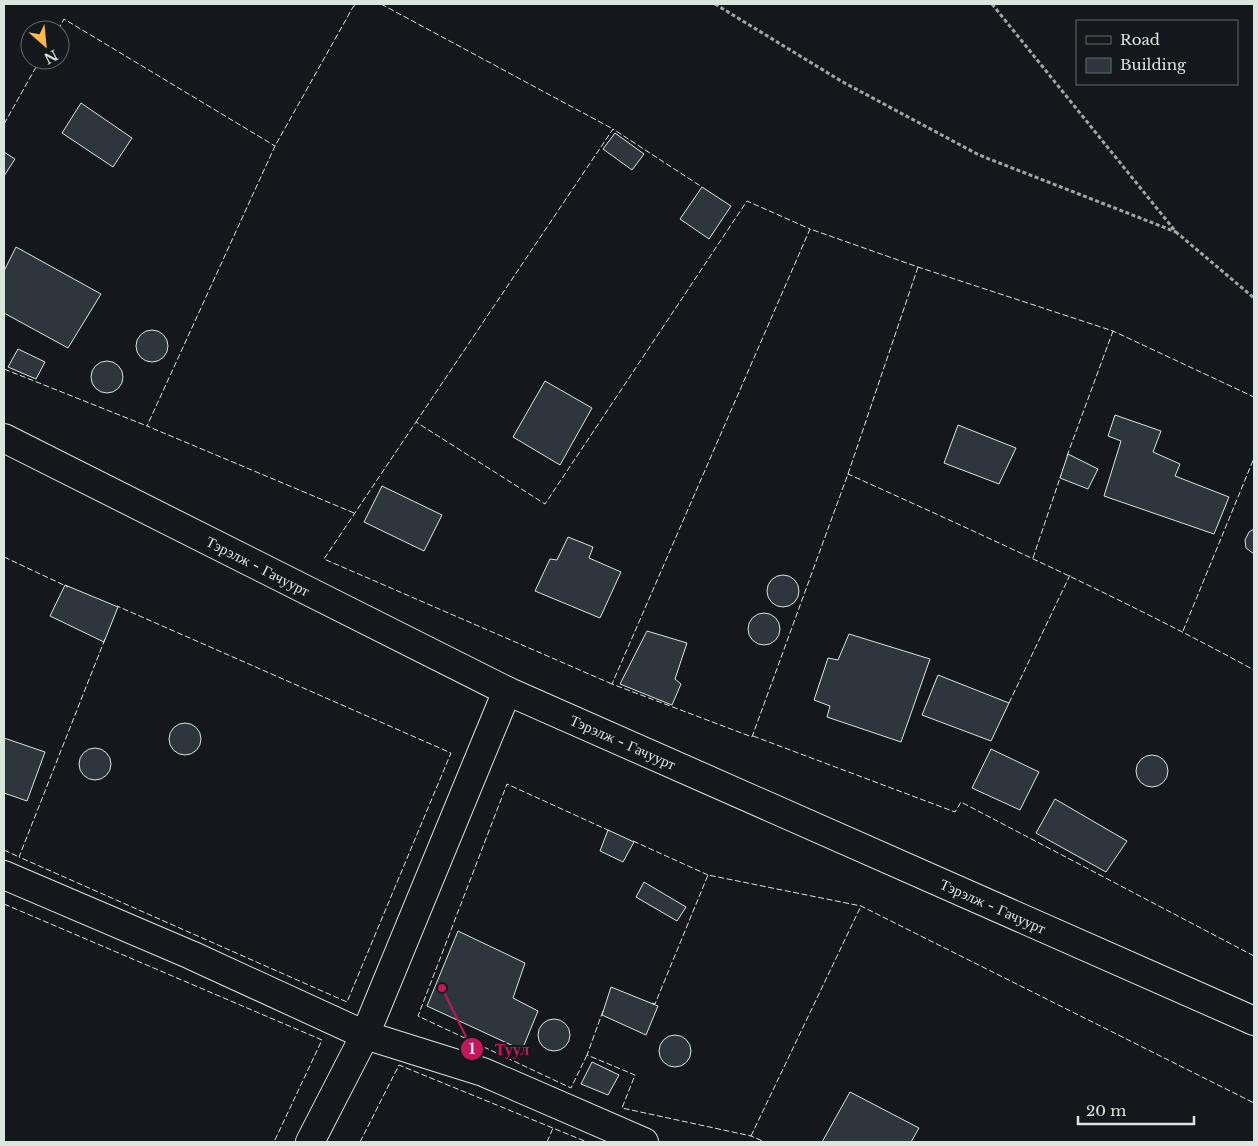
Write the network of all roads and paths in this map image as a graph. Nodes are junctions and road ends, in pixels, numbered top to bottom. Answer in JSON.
{"nodes":[{"id":1,"x":715,"y":4,"type":"edge"},
{"id":2,"x":992,"y":4,"type":"edge"},
{"id":3,"x":1176,"y":232,"type":"junction"},
{"id":4,"x":1254,"y":298,"type":"edge"},
{"id":5,"x":4,"y":438,"type":"edge"},
{"id":6,"x":507,"y":691,"type":"junction"},
{"id":7,"x":4,"y":875,"type":"edge"},
{"id":8,"x":1254,"y":1021,"type":"edge"},
{"id":9,"x":365,"y":1036,"type":"junction"},
{"id":10,"x":310,"y":1142,"type":"edge"},
{"id":11,"x":644,"y":1142,"type":"edge"}],
"edges":[{"from":1,"to":3,"type":"path"},
{"from":2,"to":3,"type":"path"},
{"from":3,"to":4,"type":"path"},
{"from":5,"to":6,"type":"main road","name":"Тэрэлж - Гачуурт"},
{"from":6,"to":8,"type":"main road","name":"Тэрэлж - Гачуурт"},
{"from":6,"to":9,"type":"main road"},
{"from":7,"to":9,"type":"main road"},
{"from":9,"to":10,"type":"main road"},
{"from":9,"to":11,"type":"main road"}]}
